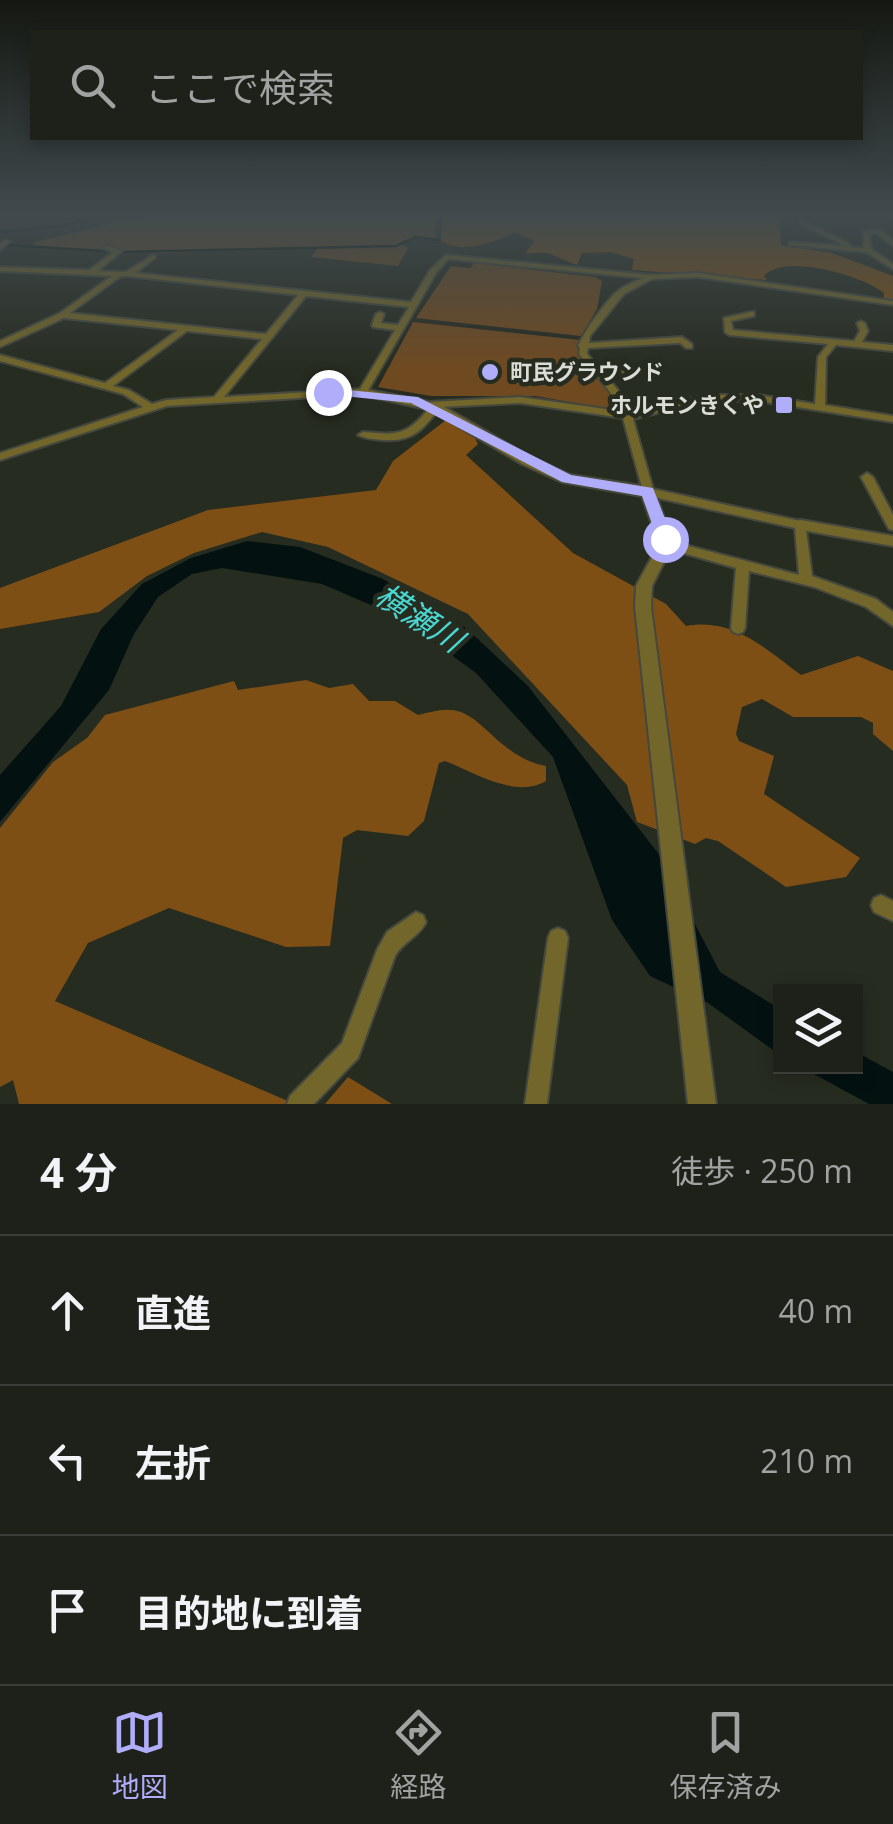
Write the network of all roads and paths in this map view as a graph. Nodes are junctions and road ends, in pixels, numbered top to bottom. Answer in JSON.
{"nodes":[{"id":1,"x":99,"y":267,"type":"edge"},
{"id":2,"x":137,"y":267,"type":"edge"},
{"id":3,"x":438,"y":267,"type":"edge"},
{"id":4,"x":552,"y":267,"type":"edge"},
{"id":5,"x":0,"y":270,"type":"edge"},
{"id":6,"x":17,"y":271,"type":"junction"},
{"id":7,"x":90,"y":273,"type":"junction"},
{"id":8,"x":124,"y":274,"type":"junction"},
{"id":9,"x":651,"y":277,"type":"junction"},
{"id":10,"x":0,"y":280,"type":"edge"},
{"id":11,"x":304,"y":293,"type":"junction"},
{"id":12,"x":893,"y":303,"type":"edge"},
{"id":13,"x":414,"y":304,"type":"junction"},
{"id":14,"x":380,"y":314,"type":"dead end"},
{"id":15,"x":751,"y":314,"type":"dead end"},
{"id":16,"x":63,"y":315,"type":"junction"},
{"id":17,"x":862,"y":324,"type":"dead end"},
{"id":18,"x":186,"y":328,"type":"junction"},
{"id":19,"x":402,"y":328,"type":"junction"},
{"id":20,"x":266,"y":337,"type":"junction"},
{"id":21,"x":834,"y":342,"type":"junction"},
{"id":22,"x":858,"y":342,"type":"junction"},
{"id":23,"x":0,"y":344,"type":"edge"},
{"id":24,"x":582,"y":346,"type":"junction"},
{"id":25,"x":689,"y":346,"type":"dead end"},
{"id":26,"x":893,"y":348,"type":"edge"},
{"id":27,"x":0,"y":358,"type":"edge"},
{"id":28,"x":593,"y":368,"type":"junction"},
{"id":29,"x":629,"y":376,"type":"dead end"},
{"id":30,"x":107,"y":386,"type":"junction"},
{"id":31,"x":363,"y":392,"type":"junction"},
{"id":32,"x":218,"y":398,"type":"junction"},
{"id":33,"x":432,"y":406,"type":"junction"},
{"id":34,"x":820,"y":406,"type":"junction"},
{"id":35,"x":149,"y":407,"type":"junction"},
{"id":36,"x":627,"y":415,"type":"junction"},
{"id":37,"x":893,"y":418,"type":"edge"},
{"id":38,"x":363,"y":435,"type":"dead end"},
{"id":39,"x":0,"y":456,"type":"edge"},
{"id":40,"x":868,"y":477,"type":"dead end"},
{"id":41,"x":648,"y":492,"type":"junction"},
{"id":42,"x":800,"y":525,"type":"junction"},
{"id":43,"x":893,"y":526,"type":"edge"},
{"id":44,"x":893,"y":541,"type":"edge"},
{"id":45,"x":666,"y":544,"type":"junction"},
{"id":46,"x":743,"y":566,"type":"junction"},
{"id":47,"x":812,"y":583,"type":"junction"},
{"id":48,"x":893,"y":620,"type":"edge"},
{"id":49,"x":738,"y":628,"type":"dead end"},
{"id":50,"x":416,"y":922,"type":"dead end"},
{"id":51,"x":558,"y":938,"type":"dead end"},
{"id":52,"x":298,"y":1104,"type":"edge"},
{"id":53,"x":536,"y":1104,"type":"edge"},
{"id":54,"x":702,"y":1104,"type":"edge"}],
"edges":[{"from":1,"to":7,"type":"street"},
{"from":2,"to":8,"type":"street"},
{"from":3,"to":13,"type":"street"},
{"from":4,"to":9,"type":"street"},
{"from":5,"to":6,"type":"street"},
{"from":6,"to":7,"type":"street"},
{"from":6,"to":10,"type":"street"},
{"from":7,"to":8,"type":"street"},
{"from":8,"to":11,"type":"street"},
{"from":8,"to":16,"type":"street"},
{"from":9,"to":12,"type":"street"},
{"from":9,"to":24,"type":"street"},
{"from":11,"to":13,"type":"street"},
{"from":11,"to":20,"type":"street"},
{"from":13,"to":19,"type":"street"},
{"from":14,"to":19,"type":"street"},
{"from":15,"to":21,"type":"street"},
{"from":16,"to":18,"type":"street"},
{"from":16,"to":23,"type":"street"},
{"from":17,"to":22,"type":"street"},
{"from":18,"to":20,"type":"street"},
{"from":18,"to":30,"type":"street"},
{"from":19,"to":31,"type":"street"},
{"from":20,"to":32,"type":"street"},
{"from":21,"to":22,"type":"street"},
{"from":21,"to":34,"type":"street"},
{"from":22,"to":26,"type":"street"},
{"from":24,"to":25,"type":"street"},
{"from":24,"to":28,"type":"street"},
{"from":27,"to":30,"type":"street"},
{"from":28,"to":29,"type":"street"},
{"from":28,"to":36,"type":"street"},
{"from":30,"to":35,"type":"street"},
{"from":31,"to":32,"type":"street"},
{"from":31,"to":33,"type":"street"},
{"from":32,"to":35,"type":"street"},
{"from":33,"to":36,"type":"street"},
{"from":33,"to":38,"type":"street"},
{"from":33,"to":41,"type":"street"},
{"from":34,"to":36,"type":"street"},
{"from":34,"to":37,"type":"street"},
{"from":35,"to":39,"type":"street"},
{"from":36,"to":41,"type":"street"},
{"from":40,"to":43,"type":"street"},
{"from":41,"to":42,"type":"street"},
{"from":41,"to":45,"type":"street"},
{"from":42,"to":44,"type":"street"},
{"from":42,"to":47,"type":"street"},
{"from":45,"to":46,"type":"street"},
{"from":45,"to":54,"type":"street"},
{"from":46,"to":47,"type":"street"},
{"from":46,"to":49,"type":"street"},
{"from":47,"to":48,"type":"street"},
{"from":50,"to":52,"type":"street"},
{"from":51,"to":53,"type":"street"}]}
